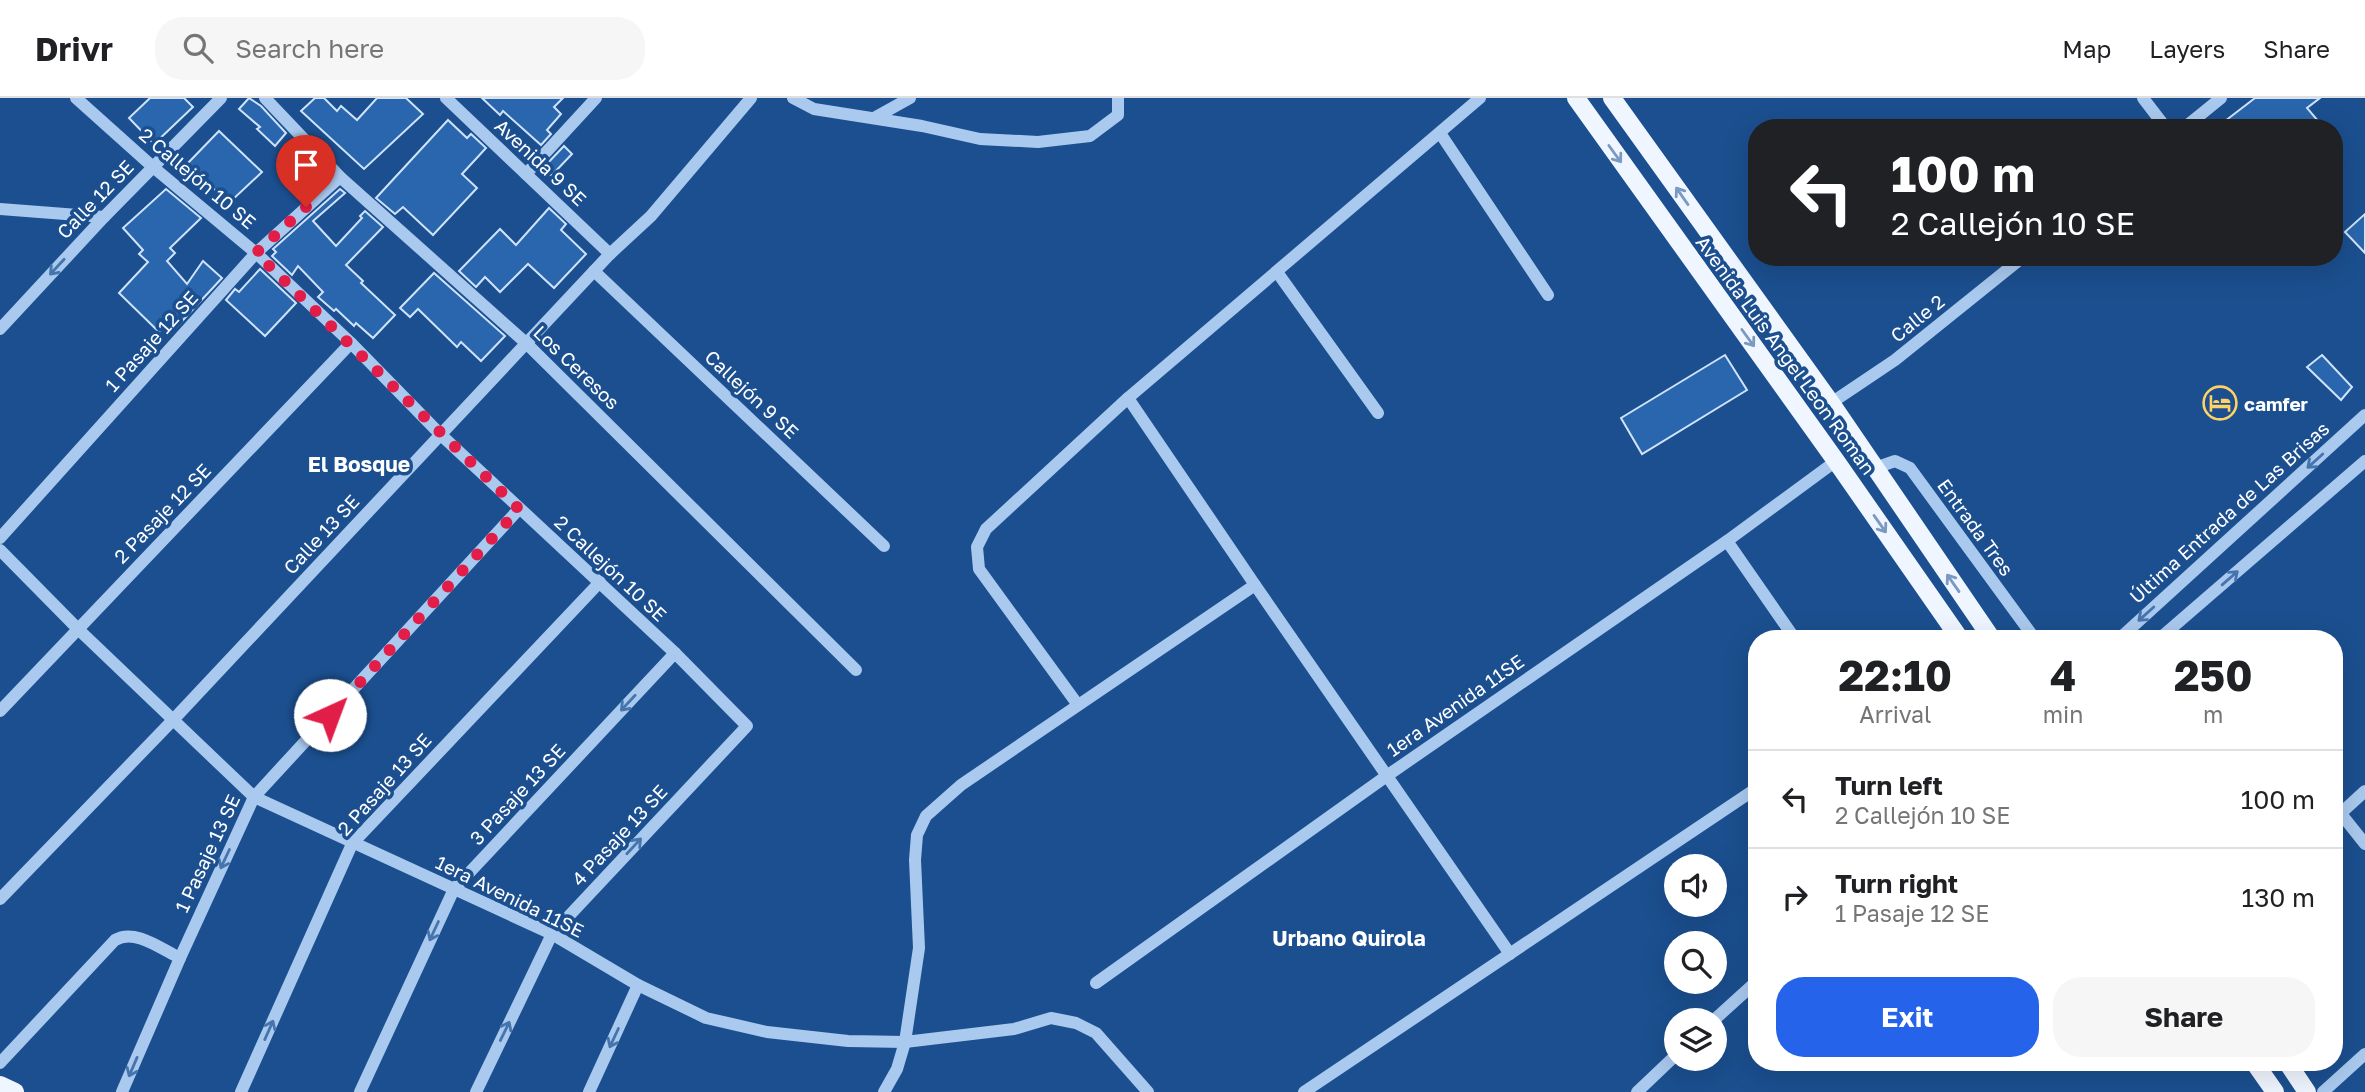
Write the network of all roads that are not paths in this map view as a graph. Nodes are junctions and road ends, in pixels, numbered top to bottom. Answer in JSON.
{"nodes":[{"id":1,"x":76,"y":98,"type":"edge"},
{"id":2,"x":221,"y":98,"type":"edge"},
{"id":3,"x":265,"y":98,"type":"edge"},
{"id":4,"x":446,"y":98,"type":"edge"},
{"id":5,"x":596,"y":98,"type":"edge"},
{"id":6,"x":751,"y":98,"type":"edge"},
{"id":7,"x":793,"y":98,"type":"edge"},
{"id":8,"x":909,"y":98,"type":"edge"},
{"id":9,"x":1118,"y":98,"type":"edge"},
{"id":10,"x":1480,"y":98,"type":"edge"},
{"id":11,"x":1576,"y":98,"type":"edge"},
{"id":12,"x":1612,"y":98,"type":"edge"},
{"id":13,"x":2143,"y":98,"type":"edge"},
{"id":14,"x":2221,"y":98,"type":"edge"},
{"id":15,"x":874,"y":118,"type":"junction"},
{"id":16,"x":2159,"y":119,"type":"edge"},
{"id":17,"x":2195,"y":119,"type":"edge"},
{"id":18,"x":1440,"y":133,"type":"junction"},
{"id":19,"x":153,"y":167,"type":"junction"},
{"id":20,"x":526,"y":174,"type":"junction"},
{"id":21,"x":340,"y":177,"type":"junction"},
{"id":22,"x":0,"y":209,"type":"edge"},
{"id":23,"x":104,"y":217,"type":"junction"},
{"id":24,"x":256,"y":253,"type":"junction"},
{"id":25,"x":610,"y":254,"type":"junction"},
{"id":26,"x":2012,"y":266,"type":"edge"},
{"id":27,"x":594,"y":271,"type":"junction"},
{"id":28,"x":1277,"y":272,"type":"junction"},
{"id":29,"x":1548,"y":295,"type":"dead end"},
{"id":30,"x":0,"y":328,"type":"edge"},
{"id":31,"x":351,"y":343,"type":"junction"},
{"id":32,"x":526,"y":343,"type":"junction"},
{"id":33,"x":1128,"y":398,"type":"junction"},
{"id":34,"x":1831,"y":403,"type":"junction"},
{"id":35,"x":1378,"y":413,"type":"dead end"},
{"id":36,"x":2365,"y":415,"type":"edge"},
{"id":37,"x":440,"y":434,"type":"junction"},
{"id":38,"x":1836,"y":461,"type":"junction"},
{"id":39,"x":2365,"y":461,"type":"edge"},
{"id":40,"x":1875,"y":468,"type":"junction"},
{"id":41,"x":519,"y":509,"type":"junction"},
{"id":42,"x":0,"y":538,"type":"edge"},
{"id":43,"x":1727,"y":541,"type":"junction"},
{"id":44,"x":884,"y":546,"type":"dead end"},
{"id":45,"x":0,"y":550,"type":"edge"},
{"id":46,"x":600,"y":582,"type":"junction"},
{"id":47,"x":1255,"y":586,"type":"junction"},
{"id":48,"x":78,"y":629,"type":"junction"},
{"id":49,"x":1789,"y":630,"type":"edge"},
{"id":50,"x":1954,"y":630,"type":"edge"},
{"id":51,"x":1986,"y":630,"type":"edge"},
{"id":52,"x":2028,"y":630,"type":"edge"},
{"id":53,"x":2129,"y":630,"type":"edge"},
{"id":54,"x":2169,"y":630,"type":"edge"},
{"id":55,"x":675,"y":653,"type":"junction"},
{"id":56,"x":856,"y":670,"type":"dead end"},
{"id":57,"x":1078,"y":705,"type":"junction"},
{"id":58,"x":0,"y":710,"type":"edge"},
{"id":59,"x":173,"y":720,"type":"junction"},
{"id":60,"x":747,"y":726,"type":"joint"},
{"id":61,"x":1388,"y":775,"type":"junction"},
{"id":62,"x":2365,"y":791,"type":"edge"},
{"id":63,"x":1748,"y":794,"type":"edge"},
{"id":64,"x":254,"y":797,"type":"junction"},
{"id":65,"x":2343,"y":806,"type":"edge"},
{"id":66,"x":2343,"y":815,"type":"edge"},
{"id":67,"x":352,"y":844,"type":"junction"},
{"id":68,"x":2365,"y":844,"type":"edge"},
{"id":69,"x":454,"y":889,"type":"junction"},
{"id":70,"x":0,"y":899,"type":"edge"},
{"id":71,"x":552,"y":934,"type":"junction"},
{"id":72,"x":1510,"y":954,"type":"junction"},
{"id":73,"x":180,"y":958,"type":"junction"},
{"id":74,"x":1096,"y":984,"type":"dead end"},
{"id":75,"x":638,"y":985,"type":"junction"},
{"id":76,"x":1748,"y":989,"type":"edge"},
{"id":77,"x":1727,"y":1008,"type":"edge"},
{"id":78,"x":905,"y":1042,"type":"junction"},
{"id":79,"x":2365,"y":1054,"type":"edge"},
{"id":80,"x":0,"y":1063,"type":"edge"},
{"id":81,"x":1664,"y":1066,"type":"edge"},
{"id":82,"x":2260,"y":1071,"type":"edge"},
{"id":83,"x":2293,"y":1071,"type":"edge"},
{"id":84,"x":0,"y":1085,"type":"edge"},
{"id":85,"x":15,"y":1092,"type":"edge"},
{"id":86,"x":122,"y":1092,"type":"edge"},
{"id":87,"x":241,"y":1092,"type":"edge"},
{"id":88,"x":360,"y":1092,"type":"edge"},
{"id":89,"x":476,"y":1092,"type":"edge"},
{"id":90,"x":589,"y":1092,"type":"edge"},
{"id":91,"x":884,"y":1092,"type":"edge"},
{"id":92,"x":1148,"y":1092,"type":"edge"},
{"id":93,"x":1304,"y":1092,"type":"edge"},
{"id":94,"x":1637,"y":1092,"type":"edge"},
{"id":95,"x":2275,"y":1092,"type":"edge"},
{"id":96,"x":2307,"y":1092,"type":"edge"},
{"id":97,"x":2323,"y":1092,"type":"edge"}],
"edges":[{"from":1,"to":19,"type":"street","name":"2 Callejón 10 SE"},
{"from":2,"to":19,"type":"street","name":"Calle 12 SE"},
{"from":3,"to":21,"type":"street","name":"Los Ceresos"},
{"from":4,"to":20,"type":"street","name":"Avenida 9 SE"},
{"from":5,"to":20,"type":"street"},
{"from":6,"to":25,"type":"street","name":"Calle 13 SE"},
{"from":7,"to":15,"type":"street"},
{"from":8,"to":15,"type":"street"},
{"from":9,"to":15,"type":"street"},
{"from":10,"to":18,"type":"street"},
{"from":11,"to":38,"type":"main road","name":"Avenida Luis Angel Leon Roman","one_way":true},
{"from":34,"to":12,"type":"main road","name":"Avenida Luis Angel Leon Roman","one_way":true},
{"from":13,"to":16,"type":"street"},
{"from":14,"to":17,"type":"street"},
{"from":18,"to":28,"type":"street"},
{"from":18,"to":29,"type":"street"},
{"from":19,"to":23,"type":"street","name":"Calle 12 SE"},
{"from":19,"to":24,"type":"street","name":"2 Callejón 10 SE"},
{"from":20,"to":25,"type":"street","name":"Avenida 9 SE"},
{"from":21,"to":24,"type":"street","name":"1 Pasaje 12 SE"},
{"from":21,"to":32,"type":"street","name":"Los Ceresos"},
{"from":22,"to":23,"type":"street"},
{"from":23,"to":30,"type":"street","name":"Calle 12 SE","one_way":true},
{"from":24,"to":31,"type":"street","name":"2 Callejón 10 SE"},
{"from":24,"to":42,"type":"street","name":"1 Pasaje 12 SE"},
{"from":25,"to":27,"type":"street","name":"Calle 13 SE"},
{"from":26,"to":34,"type":"street","name":"Calle 2"},
{"from":27,"to":32,"type":"street","name":"Calle 13 SE"},
{"from":27,"to":44,"type":"street","name":"Callejón 9 SE"},
{"from":28,"to":33,"type":"street"},
{"from":28,"to":35,"type":"street"},
{"from":31,"to":37,"type":"street","name":"2 Callejón 10 SE"},
{"from":31,"to":48,"type":"street","name":"2 Pasaje 12 SE"},
{"from":32,"to":37,"type":"street","name":"Calle 13 SE"},
{"from":32,"to":56,"type":"street","name":"Los Ceresos"},
{"from":33,"to":47,"type":"street"},
{"from":33,"to":57,"type":"street"},
{"from":34,"to":40,"type":"main road","name":"Avenida Luis Angel Leon Roman"},
{"from":36,"to":53,"type":"street","name":"Última Entrada de Las Brisas","one_way":true},
{"from":37,"to":41,"type":"street","name":"2 Callejón 10 SE"},
{"from":37,"to":59,"type":"street","name":"Calle 13 SE"},
{"from":38,"to":43,"type":"street","name":"1era Avenida 11SE"},
{"from":38,"to":50,"type":"main road","name":"Avenida Luis Angel Leon Roman","one_way":true},
{"from":54,"to":39,"type":"street","one_way":true},
{"from":51,"to":40,"type":"main road","name":"Avenida Luis Angel Leon Roman","one_way":true},
{"from":40,"to":52,"type":"street","name":"Entrada Tres"},
{"from":41,"to":46,"type":"street","name":"2 Callejón 10 SE"},
{"from":41,"to":64,"type":"street","name":"1 Pasaje 13 SE"},
{"from":43,"to":49,"type":"street"},
{"from":43,"to":61,"type":"street","name":"1era Avenida 11SE"},
{"from":45,"to":48,"type":"street","name":"1era Avenida 11SE"},
{"from":46,"to":55,"type":"street","name":"2 Callejón 10 SE"},
{"from":46,"to":67,"type":"street","name":"2 Pasaje 13 SE"},
{"from":47,"to":57,"type":"street"},
{"from":47,"to":61,"type":"street"},
{"from":48,"to":58,"type":"street","name":"2 Pasaje 12 SE"},
{"from":48,"to":59,"type":"street","name":"1era Avenida 11SE"},
{"from":55,"to":60,"type":"street","name":"2 Callejón 10 SE"},
{"from":55,"to":69,"type":"street","name":"3 Pasaje 13 SE","one_way":true},
{"from":57,"to":78,"type":"street"},
{"from":59,"to":64,"type":"street","name":"1era Avenida 11SE"},
{"from":59,"to":70,"type":"street","name":"Calle 13 SE"},
{"from":71,"to":60,"type":"street","name":"4 Pasaje 13 SE","one_way":true},
{"from":61,"to":72,"type":"street"},
{"from":61,"to":74,"type":"street","name":"1era Avenida 11SE"},
{"from":62,"to":65,"type":"street"},
{"from":63,"to":72,"type":"street"},
{"from":64,"to":67,"type":"street","name":"1era Avenida 11SE"},
{"from":64,"to":73,"type":"street","name":"1 Pasaje 13 SE","one_way":true},
{"from":66,"to":68,"type":"street"},
{"from":67,"to":69,"type":"street","name":"1era Avenida 11SE"},
{"from":87,"to":67,"type":"street","name":"2 Pasaje 13 SE","one_way":true},
{"from":69,"to":71,"type":"street","name":"1era Avenida 11SE"},
{"from":69,"to":88,"type":"street","name":"3 Pasaje 13 SE","one_way":true},
{"from":71,"to":75,"type":"street","name":"1era Avenida 11SE"},
{"from":89,"to":71,"type":"street","name":"4 Pasaje 13 SE","one_way":true},
{"from":72,"to":93,"type":"street"},
{"from":73,"to":80,"type":"street"},
{"from":73,"to":86,"type":"street","name":"1 Pasaje 13 SE","one_way":true},
{"from":75,"to":78,"type":"street","name":"1era Avenida 11SE"},
{"from":75,"to":90,"type":"street","one_way":true},
{"from":76,"to":77,"type":"street"},
{"from":78,"to":91,"type":"street"},
{"from":78,"to":92,"type":"street","name":"1era Avenida 11SE"},
{"from":79,"to":97,"type":"street"},
{"from":81,"to":94,"type":"street"},
{"from":82,"to":95,"type":"main road"},
{"from":83,"to":96,"type":"main road"},
{"from":84,"to":85,"type":"main road"}]}
